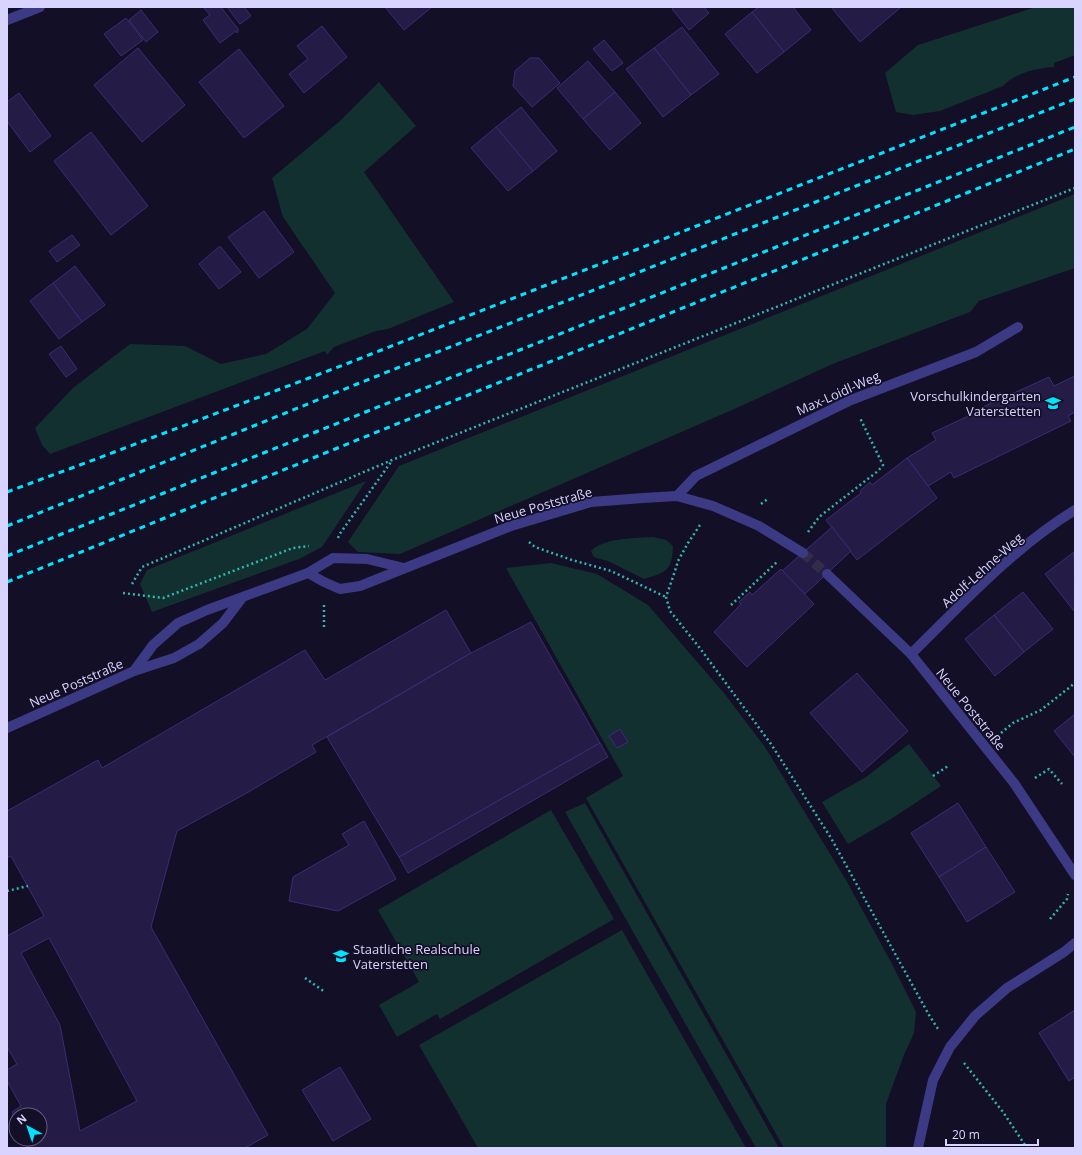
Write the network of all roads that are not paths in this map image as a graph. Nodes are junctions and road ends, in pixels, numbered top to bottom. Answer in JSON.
{"nodes":[{"id":1,"x":40,"y":7,"type":"edge"},
{"id":2,"x":20,"y":10,"type":"edge"},
{"id":3,"x":7,"y":20,"type":"edge"},
{"id":4,"x":1018,"y":327,"type":"dead end"},
{"id":5,"x":677,"y":496,"type":"junction"},
{"id":6,"x":1075,"y":510,"type":"edge"},
{"id":7,"x":802,"y":553,"type":"tunnel mouth"},
{"id":8,"x":404,"y":568,"type":"junction"},
{"id":9,"x":308,"y":573,"type":"junction"},
{"id":10,"x":827,"y":574,"type":"tunnel mouth"},
{"id":11,"x":242,"y":598,"type":"junction"},
{"id":12,"x":910,"y":654,"type":"junction"},
{"id":13,"x":134,"y":671,"type":"junction"},
{"id":14,"x":7,"y":728,"type":"edge"},
{"id":15,"x":1074,"y":875,"type":"edge"},
{"id":16,"x":1075,"y":943,"type":"edge"},
{"id":17,"x":918,"y":1148,"type":"edge"}],
"edges":[{"from":1,"to":2,"type":"street"},
{"from":2,"to":3,"type":"street"},
{"from":4,"to":5,"type":"street","name":"Max-Loidl-Weg"},
{"from":5,"to":7,"type":"street","name":"Neue Poststraße"},
{"from":5,"to":8,"type":"street","name":"Neue Poststraße"},
{"from":6,"to":12,"type":"street","name":"Adolf-Lehne-Weg"},
{"from":8,"to":9,"type":"street","name":"Neue Poststraße"},
{"from":8,"to":9,"type":"street","name":"Neue Poststraße"},
{"from":9,"to":11,"type":"street","name":"Neue Poststraße"},
{"from":10,"to":12,"type":"street","name":"Neue Poststraße"},
{"from":11,"to":13,"type":"street","name":"Neue Poststraße"},
{"from":11,"to":13,"type":"street","name":"Neue Poststraße"},
{"from":12,"to":15,"type":"street","name":"Neue Poststraße"},
{"from":13,"to":14,"type":"street","name":"Neue Poststraße"},
{"from":16,"to":17,"type":"street"}]}
